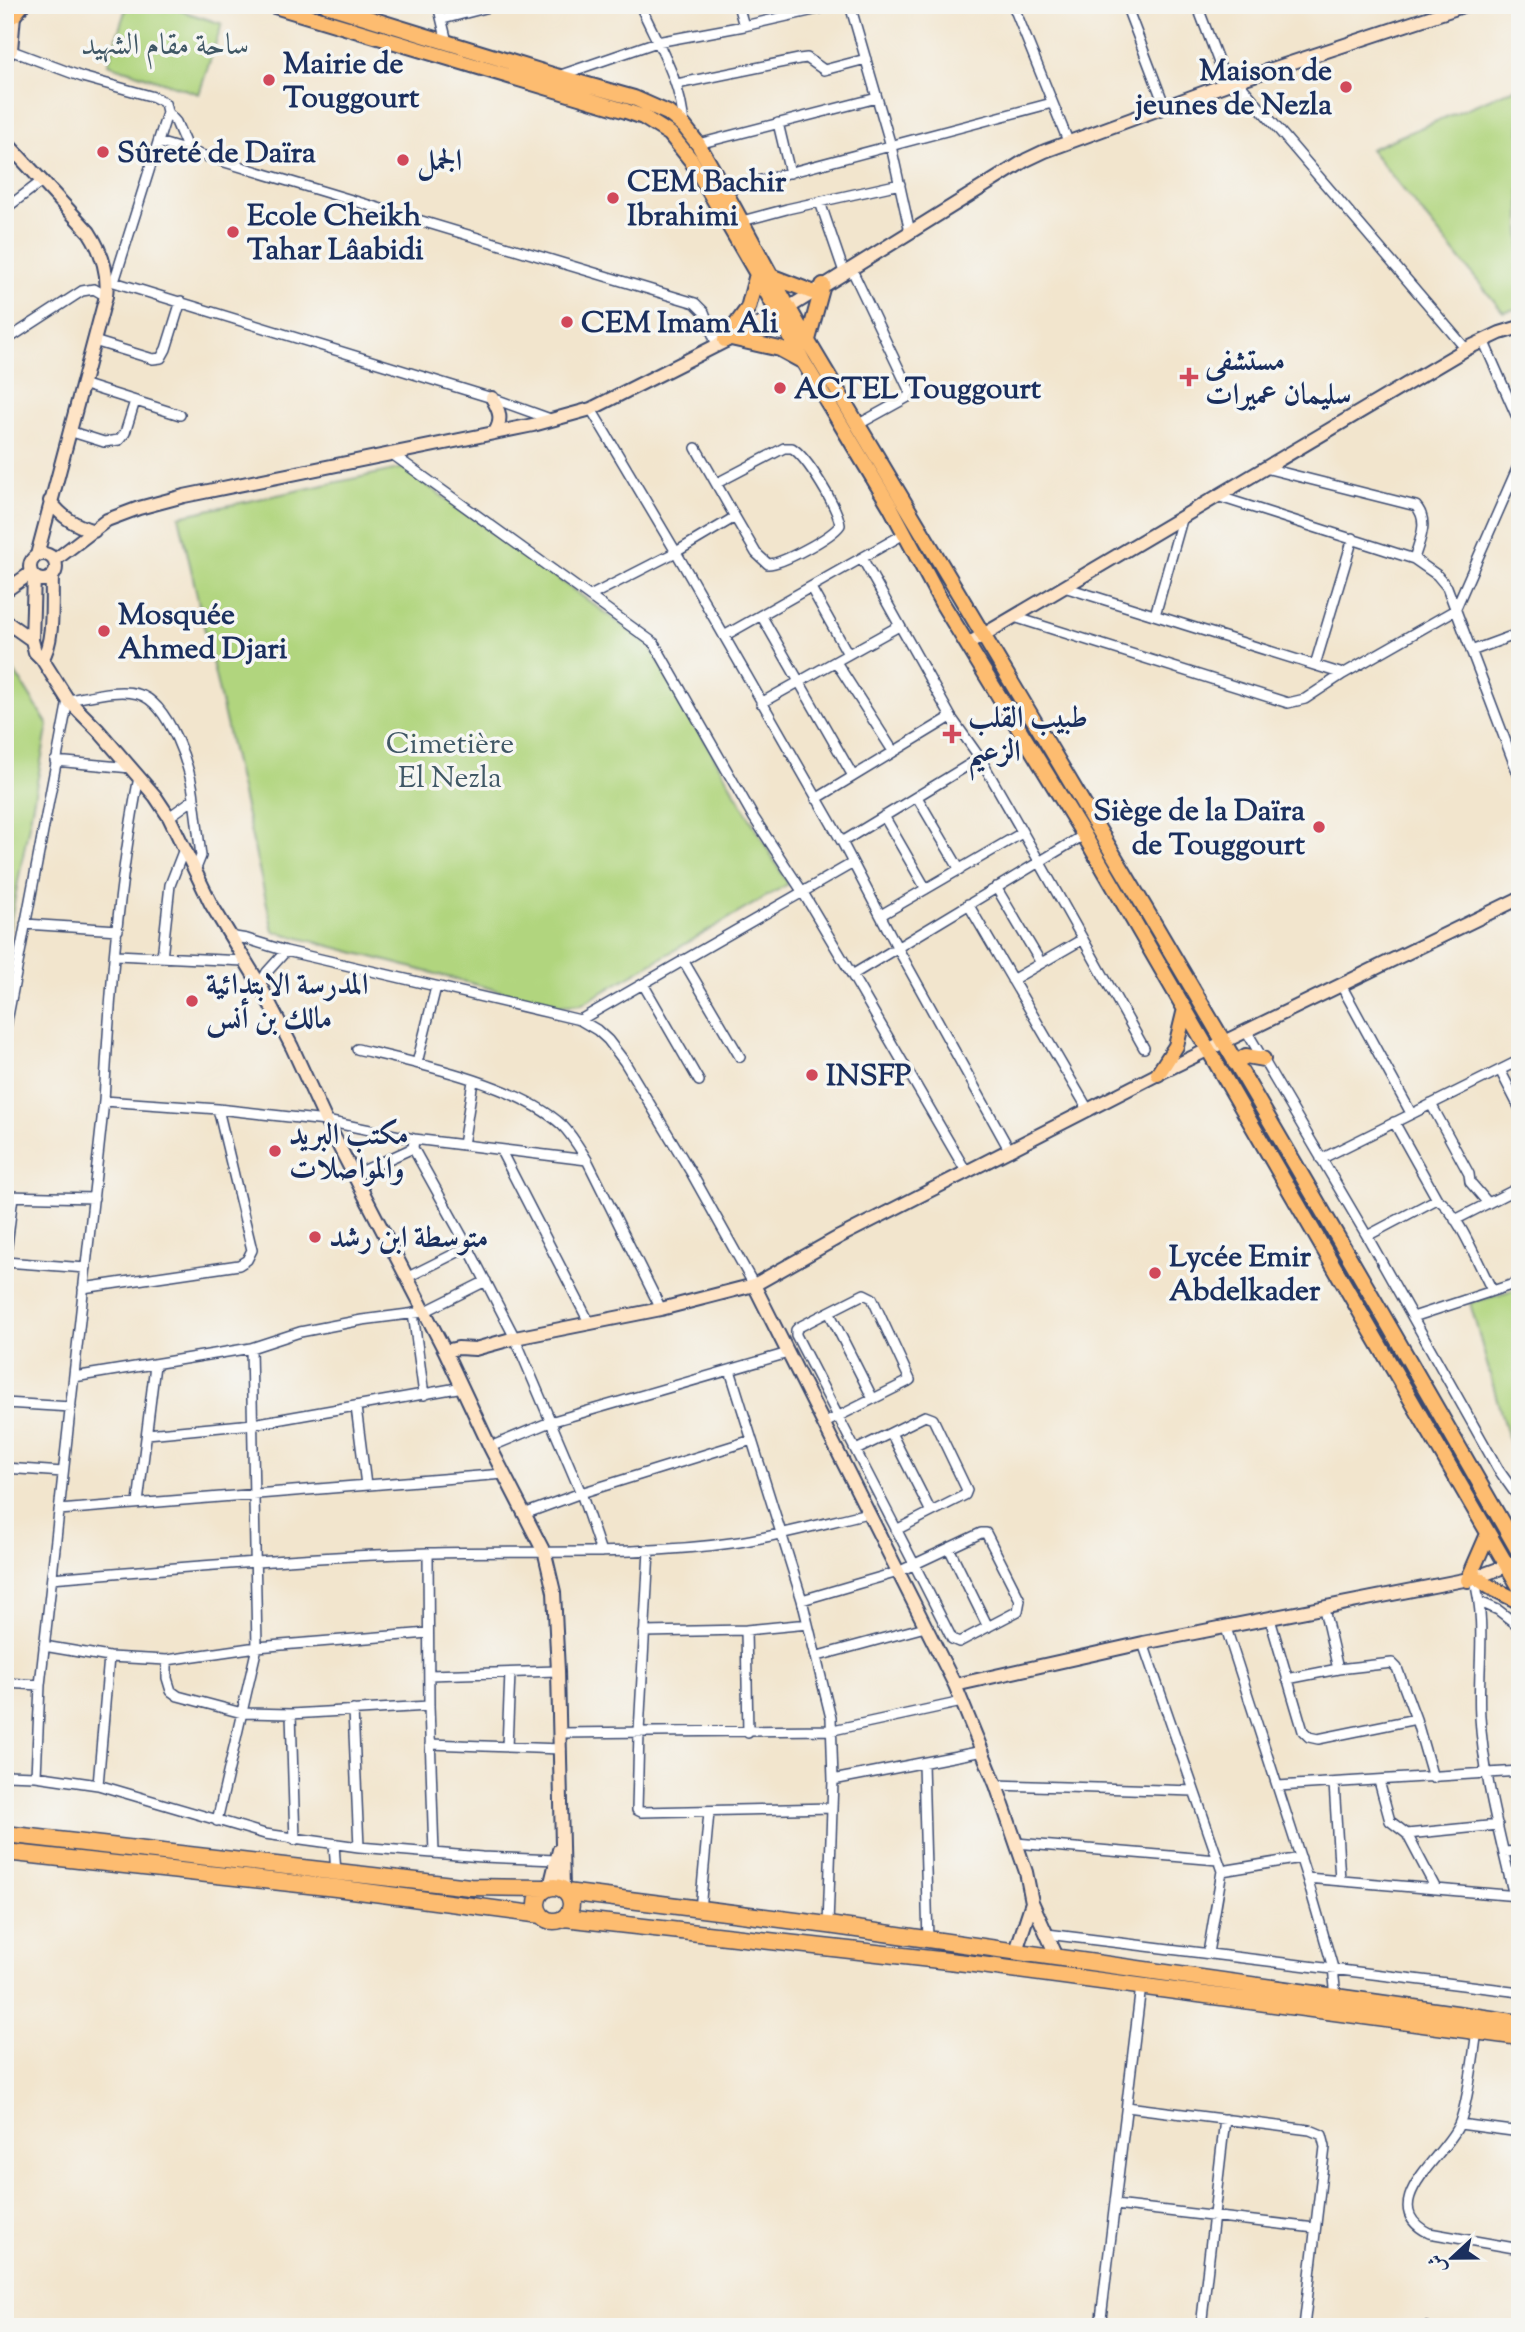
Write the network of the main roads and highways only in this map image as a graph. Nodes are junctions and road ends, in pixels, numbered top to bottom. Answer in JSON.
{"nodes":[{"id":1,"x":271,"y":5,"type":"edge"},
{"id":2,"x":326,"y":5,"type":"edge"},
{"id":3,"x":303,"y":10,"type":"edge"},
{"id":4,"x":757,"y":274,"type":"junction"},
{"id":5,"x":773,"y":277,"type":"junction"},
{"id":6,"x":783,"y":311,"type":"junction"},
{"id":7,"x":807,"y":340,"type":"junction"},
{"id":8,"x":803,"y":361,"type":"junction"},
{"id":9,"x":1185,"y":1009,"type":"junction"},
{"id":10,"x":1263,"y":1059,"type":"road end"},
{"id":11,"x":1235,"y":1063,"type":"junction"},
{"id":12,"x":1158,"y":1074,"type":"road end"},
{"id":13,"x":1488,"y":1534,"type":"junction"},
{"id":14,"x":1520,"y":1554,"type":"edge"},
{"id":15,"x":1513,"y":1564,"type":"edge"},
{"id":16,"x":1520,"y":1588,"type":"edge"},
{"id":17,"x":1520,"y":1602,"type":"edge"},
{"id":18,"x":5,"y":1834,"type":"edge"},
{"id":19,"x":5,"y":1852,"type":"edge"},
{"id":20,"x":336,"y":1880,"type":"junction"},
{"id":21,"x":556,"y":1889,"type":"junction"},
{"id":22,"x":541,"y":1915,"type":"junction"},
{"id":23,"x":564,"y":1918,"type":"junction"},
{"id":24,"x":1520,"y":2022,"type":"edge"},
{"id":25,"x":1520,"y":2037,"type":"edge"}],
"edges":[{"from":1,"to":3,"type":"main road"},
{"from":2,"to":5,"type":"main road"},
{"from":3,"to":4,"type":"main road"},
{"from":4,"to":6,"type":"main road"},
{"from":4,"to":8,"type":"main road"},
{"from":5,"to":6,"type":"main road"},
{"from":5,"to":7,"type":"main road"},
{"from":6,"to":7,"type":"main road"},
{"from":6,"to":8,"type":"main road"},
{"from":7,"to":11,"type":"main road"},
{"from":8,"to":9,"type":"main road"},
{"from":9,"to":12,"type":"main road"},
{"from":9,"to":13,"type":"main road"},
{"from":10,"to":11,"type":"main road"},
{"from":11,"to":14,"type":"main road"},
{"from":13,"to":15,"type":"main road"},
{"from":13,"to":17,"type":"main road"},
{"from":15,"to":16,"type":"main road"},
{"from":18,"to":20,"type":"highway"},
{"from":19,"to":20,"type":"highway"},
{"from":20,"to":21,"type":"highway"},
{"from":20,"to":22,"type":"highway"},
{"from":21,"to":22,"type":"highway"},
{"from":21,"to":23,"type":"highway"},
{"from":21,"to":24,"type":"highway"},
{"from":22,"to":23,"type":"highway"},
{"from":23,"to":25,"type":"highway"}]}
